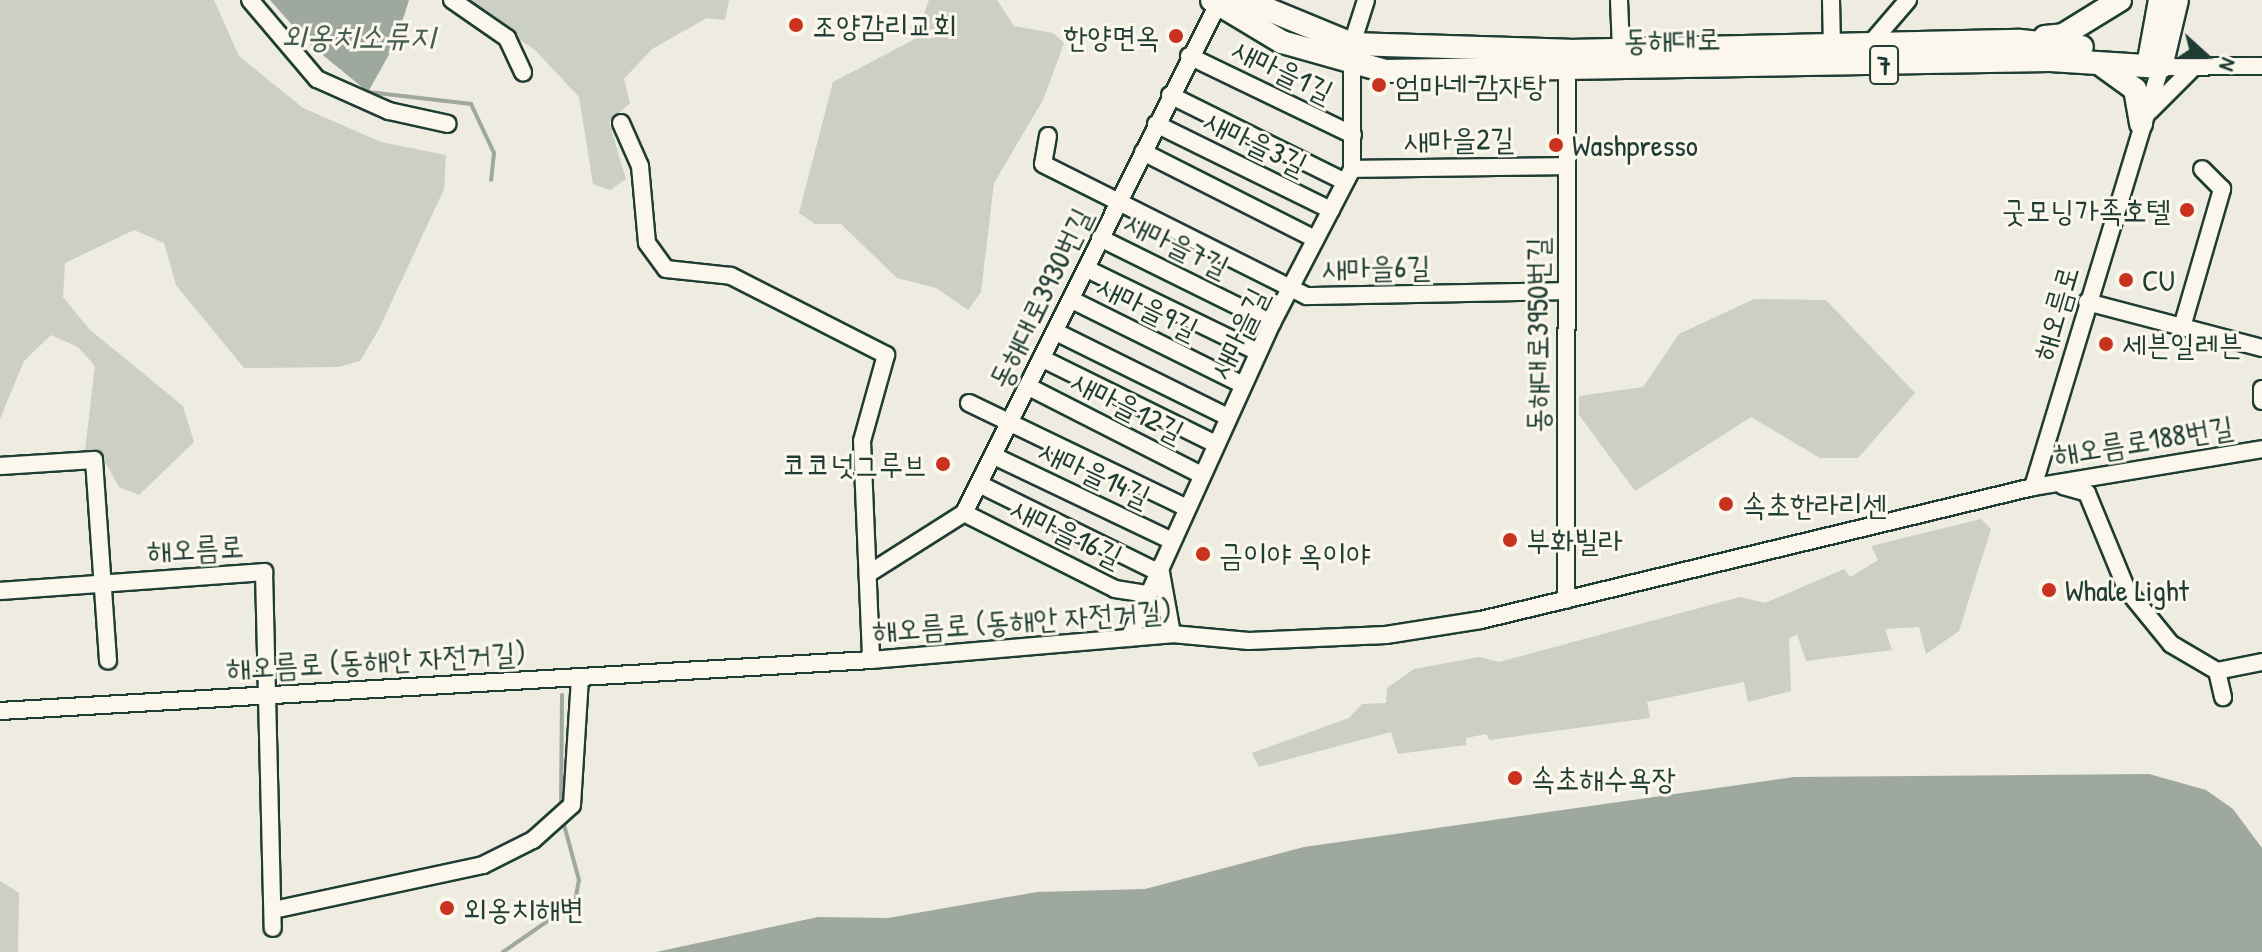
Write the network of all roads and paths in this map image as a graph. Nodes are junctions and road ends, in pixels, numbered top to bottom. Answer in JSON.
{"nodes":[{"id":1,"x":250,"y":0,"type":"edge"},
{"id":2,"x":452,"y":0,"type":"edge"},
{"id":3,"x":1245,"y":0,"type":"edge"},
{"id":4,"x":1366,"y":0,"type":"edge"},
{"id":5,"x":1619,"y":0,"type":"edge"},
{"id":6,"x":1831,"y":0,"type":"edge"},
{"id":7,"x":1908,"y":0,"type":"edge"},
{"id":8,"x":2120,"y":0,"type":"edge"},
{"id":9,"x":2160,"y":0,"type":"edge"},
{"id":10,"x":2177,"y":0,"type":"edge"},
{"id":11,"x":1215,"y":2,"type":"edge"},
{"id":12,"x":1271,"y":6,"type":"edge"},
{"id":13,"x":2020,"y":41,"type":"junction"},
{"id":14,"x":1871,"y":43,"type":"junction"},
{"id":15,"x":1352,"y":44,"type":"junction"},
{"id":16,"x":1832,"y":46,"type":"junction"},
{"id":17,"x":1189,"y":56,"type":"junction"},
{"id":18,"x":1621,"y":59,"type":"junction"},
{"id":19,"x":2156,"y":60,"type":"junction"},
{"id":20,"x":2090,"y":62,"type":"junction"},
{"id":21,"x":2262,"y":66,"type":"edge"},
{"id":22,"x":1354,"y":67,"type":"junction"},
{"id":23,"x":2199,"y":67,"type":"junction"},
{"id":24,"x":1567,"y":70,"type":"junction"},
{"id":25,"x":523,"y":72,"type":"dead end"},
{"id":26,"x":1170,"y":95,"type":"junction"},
{"id":27,"x":2143,"y":116,"type":"junction"},
{"id":28,"x":621,"y":123,"type":"dead end"},
{"id":29,"x":448,"y":124,"type":"dead end"},
{"id":30,"x":1156,"y":124,"type":"junction"},
{"id":31,"x":1353,"y":135,"type":"junction"},
{"id":32,"x":1048,"y":136,"type":"dead end"},
{"id":33,"x":1143,"y":152,"type":"junction"},
{"id":34,"x":1566,"y":166,"type":"junction"},
{"id":35,"x":2202,"y":169,"type":"dead end"},
{"id":36,"x":1348,"y":175,"type":"junction"},
{"id":37,"x":1117,"y":201,"type":"junction"},
{"id":38,"x":1331,"y":210,"type":"junction"},
{"id":39,"x":1100,"y":238,"type":"junction"},
{"id":40,"x":1315,"y":239,"type":"junction"},
{"id":41,"x":1087,"y":269,"type":"junction"},
{"id":42,"x":1291,"y":289,"type":"junction"},
{"id":43,"x":1563,"y":291,"type":"junction"},
{"id":44,"x":1072,"y":300,"type":"junction"},
{"id":45,"x":2087,"y":302,"type":"junction"},
{"id":46,"x":1272,"y":323,"type":"junction"},
{"id":47,"x":2182,"y":327,"type":"junction"},
{"id":48,"x":1056,"y":332,"type":"junction"},
{"id":49,"x":2262,"y":348,"type":"edge"},
{"id":50,"x":1258,"y":352,"type":"junction"},
{"id":51,"x":1043,"y":359,"type":"junction"},
{"id":52,"x":1243,"y":385,"type":"junction"},
{"id":53,"x":1029,"y":387,"type":"junction"},
{"id":54,"x":2262,"y":389,"type":"edge"},
{"id":55,"x":2262,"y":401,"type":"edge"},
{"id":56,"x":969,"y":403,"type":"dead end"},
{"id":57,"x":1228,"y":417,"type":"junction"},
{"id":58,"x":1011,"y":423,"type":"junction"},
{"id":59,"x":1216,"y":444,"type":"junction"},
{"id":60,"x":2262,"y":449,"type":"edge"},
{"id":61,"x":994,"y":456,"type":"junction"},
{"id":62,"x":0,"y":466,"type":"edge"},
{"id":63,"x":1202,"y":475,"type":"junction"},
{"id":64,"x":979,"y":484,"type":"junction"},
{"id":65,"x":2033,"y":487,"type":"junction"},
{"id":66,"x":1187,"y":508,"type":"junction"},
{"id":67,"x":964,"y":513,"type":"junction"},
{"id":68,"x":1172,"y":541,"type":"junction"},
{"id":69,"x":1159,"y":570,"type":"junction"},
{"id":70,"x":868,"y":574,"type":"junction"},
{"id":71,"x":103,"y":581,"type":"junction"},
{"id":72,"x":0,"y":591,"type":"edge"},
{"id":73,"x":1148,"y":594,"type":"junction"},
{"id":74,"x":1566,"y":600,"type":"junction"},
{"id":75,"x":1172,"y":634,"type":"junction"},
{"id":76,"x":1129,"y":638,"type":"junction"},
{"id":77,"x":871,"y":660,"type":"junction"},
{"id":78,"x":108,"y":661,"type":"dead end"},
{"id":79,"x":2262,"y":662,"type":"edge"},
{"id":80,"x":2217,"y":671,"type":"junction"},
{"id":81,"x":580,"y":677,"type":"junction"},
{"id":82,"x":270,"y":694,"type":"junction"},
{"id":83,"x":2223,"y":697,"type":"dead end"},
{"id":84,"x":0,"y":711,"type":"edge"},
{"id":85,"x":278,"y":909,"type":"junction"},
{"id":86,"x":273,"y":928,"type":"dead end"}],
"edges":[{"from":1,"to":29,"type":"street"},
{"from":2,"to":25,"type":"street"},
{"from":3,"to":12,"type":"main road","name":"동해대로","number":"7"},
{"from":4,"to":15,"type":"street"},
{"from":5,"to":18,"type":"street"},
{"from":6,"to":16,"type":"street"},
{"from":7,"to":14,"type":"street"},
{"from":8,"to":13,"type":"main road","name":"동해대로","number":"7"},
{"from":9,"to":19,"type":"main road"},
{"from":10,"to":19,"type":"main road"},
{"from":11,"to":17,"type":"street","name":"동해대로3930번길"},
{"from":11,"to":22,"type":"main road","name":"동해대로","number":"7"},
{"from":12,"to":15,"type":"main road","name":"동해대로","number":"7"},
{"from":13,"to":14,"type":"main road","name":"동해대로","number":"7"},
{"from":13,"to":19,"type":"main road","name":"동해대로","number":"7"},
{"from":14,"to":16,"type":"main road","name":"동해대로","number":"7"},
{"from":15,"to":18,"type":"main road","name":"동해대로","number":"7"},
{"from":15,"to":22,"type":"street","name":"새마을길"},
{"from":16,"to":18,"type":"main road","name":"동해대로","number":"7"},
{"from":17,"to":26,"type":"street","name":"동해대로3930번길"},
{"from":17,"to":31,"type":"street","name":"새마을1길"},
{"from":18,"to":20,"type":"main road","name":"동해대로","number":"7"},
{"from":18,"to":24,"type":"main road","name":"동해대로","number":"7"},
{"from":19,"to":20,"type":"main road","name":"동해대로","number":"7"},
{"from":19,"to":23,"type":"street"},
{"from":19,"to":27,"type":"street","name":"해오름로"},
{"from":20,"to":27,"type":"main road"},
{"from":21,"to":23,"type":"street"},
{"from":22,"to":24,"type":"main road","name":"동해대로","number":"7"},
{"from":22,"to":31,"type":"street","name":"새마을길"},
{"from":23,"to":27,"type":"street"},
{"from":24,"to":34,"type":"street","name":"동해대로3950번길"},
{"from":26,"to":30,"type":"street","name":"동해대로3930번길"},
{"from":26,"to":36,"type":"street","name":"새마을2길"},
{"from":27,"to":45,"type":"street","name":"해오름로"},
{"from":28,"to":70,"type":"street"},
{"from":30,"to":33,"type":"street","name":"동해대로3930번길"},
{"from":30,"to":38,"type":"street","name":"새마을3길"},
{"from":31,"to":36,"type":"street","name":"새마을길"},
{"from":32,"to":37,"type":"street","name":"새마을6길"},
{"from":33,"to":37,"type":"street","name":"동해대로3930번길"},
{"from":33,"to":40,"type":"street"},
{"from":34,"to":36,"type":"street","name":"새마을2길"},
{"from":34,"to":43,"type":"street","name":"동해대로3950번길"},
{"from":35,"to":47,"type":"street"},
{"from":36,"to":38,"type":"street","name":"새마을길"},
{"from":37,"to":39,"type":"street","name":"동해대로3930번길"},
{"from":37,"to":42,"type":"street","name":"새마을6길"},
{"from":38,"to":40,"type":"street","name":"새마을길"},
{"from":39,"to":41,"type":"street","name":"동해대로3930번길"},
{"from":39,"to":46,"type":"street","name":"새마을7길"},
{"from":40,"to":42,"type":"street","name":"새마을길"},
{"from":41,"to":44,"type":"street","name":"동해대로3930번길"},
{"from":41,"to":50,"type":"street"},
{"from":42,"to":43,"type":"street","name":"새마을6길"},
{"from":42,"to":46,"type":"street","name":"새마을길"},
{"from":43,"to":74,"type":"street","name":"동해대로3950번길"},
{"from":44,"to":48,"type":"street","name":"동해대로3930번길"},
{"from":44,"to":52,"type":"street","name":"새마을9길"},
{"from":45,"to":47,"type":"street"},
{"from":45,"to":65,"type":"street","name":"해오름로"},
{"from":46,"to":50,"type":"street","name":"새마을길"},
{"from":47,"to":49,"type":"street"},
{"from":48,"to":51,"type":"street","name":"동해대로3930번길"},
{"from":48,"to":57,"type":"street"},
{"from":50,"to":52,"type":"street","name":"새마을길"},
{"from":51,"to":53,"type":"street","name":"동해대로3930번길"},
{"from":51,"to":59,"type":"street"},
{"from":52,"to":57,"type":"street","name":"새마을길"},
{"from":53,"to":58,"type":"street","name":"동해대로3930번길"},
{"from":53,"to":63,"type":"street","name":"새마을12길"},
{"from":54,"to":55,"type":"street"},
{"from":56,"to":58,"type":"street"},
{"from":57,"to":59,"type":"street","name":"새마을길"},
{"from":58,"to":61,"type":"street","name":"동해대로3930번길"},
{"from":58,"to":66,"type":"street"},
{"from":59,"to":63,"type":"street","name":"새마을길"},
{"from":60,"to":65,"type":"street","name":"해오름로188번길"},
{"from":61,"to":64,"type":"street","name":"동해대로3930번길"},
{"from":61,"to":68,"type":"street","name":"새마을14길"},
{"from":62,"to":71,"type":"street"},
{"from":63,"to":66,"type":"street","name":"새마을길"},
{"from":64,"to":67,"type":"street","name":"동해대로3930번길"},
{"from":64,"to":69,"type":"street"},
{"from":65,"to":74,"type":"street","name":"해오름로 (동해안 자전거길)"},
{"from":65,"to":80,"type":"street"},
{"from":66,"to":68,"type":"street","name":"새마을길"},
{"from":67,"to":70,"type":"street"},
{"from":67,"to":73,"type":"street","name":"새마을16길"},
{"from":68,"to":69,"type":"street","name":"새마을길"},
{"from":69,"to":73,"type":"street","name":"새마을길"},
{"from":69,"to":75,"type":"street"},
{"from":70,"to":77,"type":"street"},
{"from":71,"to":72,"type":"street"},
{"from":71,"to":78,"type":"street"},
{"from":71,"to":82,"type":"street","name":"해오름로"},
{"from":73,"to":76,"type":"street","name":"새마을길"},
{"from":74,"to":75,"type":"street","name":"해오름로 (동해안 자전거길)"},
{"from":75,"to":76,"type":"street","name":"해오름로 (동해안 자전거길)"},
{"from":76,"to":77,"type":"street","name":"해오름로 (동해안 자전거길)"},
{"from":77,"to":81,"type":"street","name":"해오름로 (동해안 자전거길)"},
{"from":79,"to":80,"type":"street"},
{"from":80,"to":83,"type":"street"},
{"from":81,"to":82,"type":"street","name":"해오름로 (동해안 자전거길)"},
{"from":81,"to":85,"type":"street"},
{"from":82,"to":84,"type":"street","name":"해오름로 (동해안 자전거길)"},
{"from":82,"to":85,"type":"street"},
{"from":85,"to":86,"type":"street"}]}
